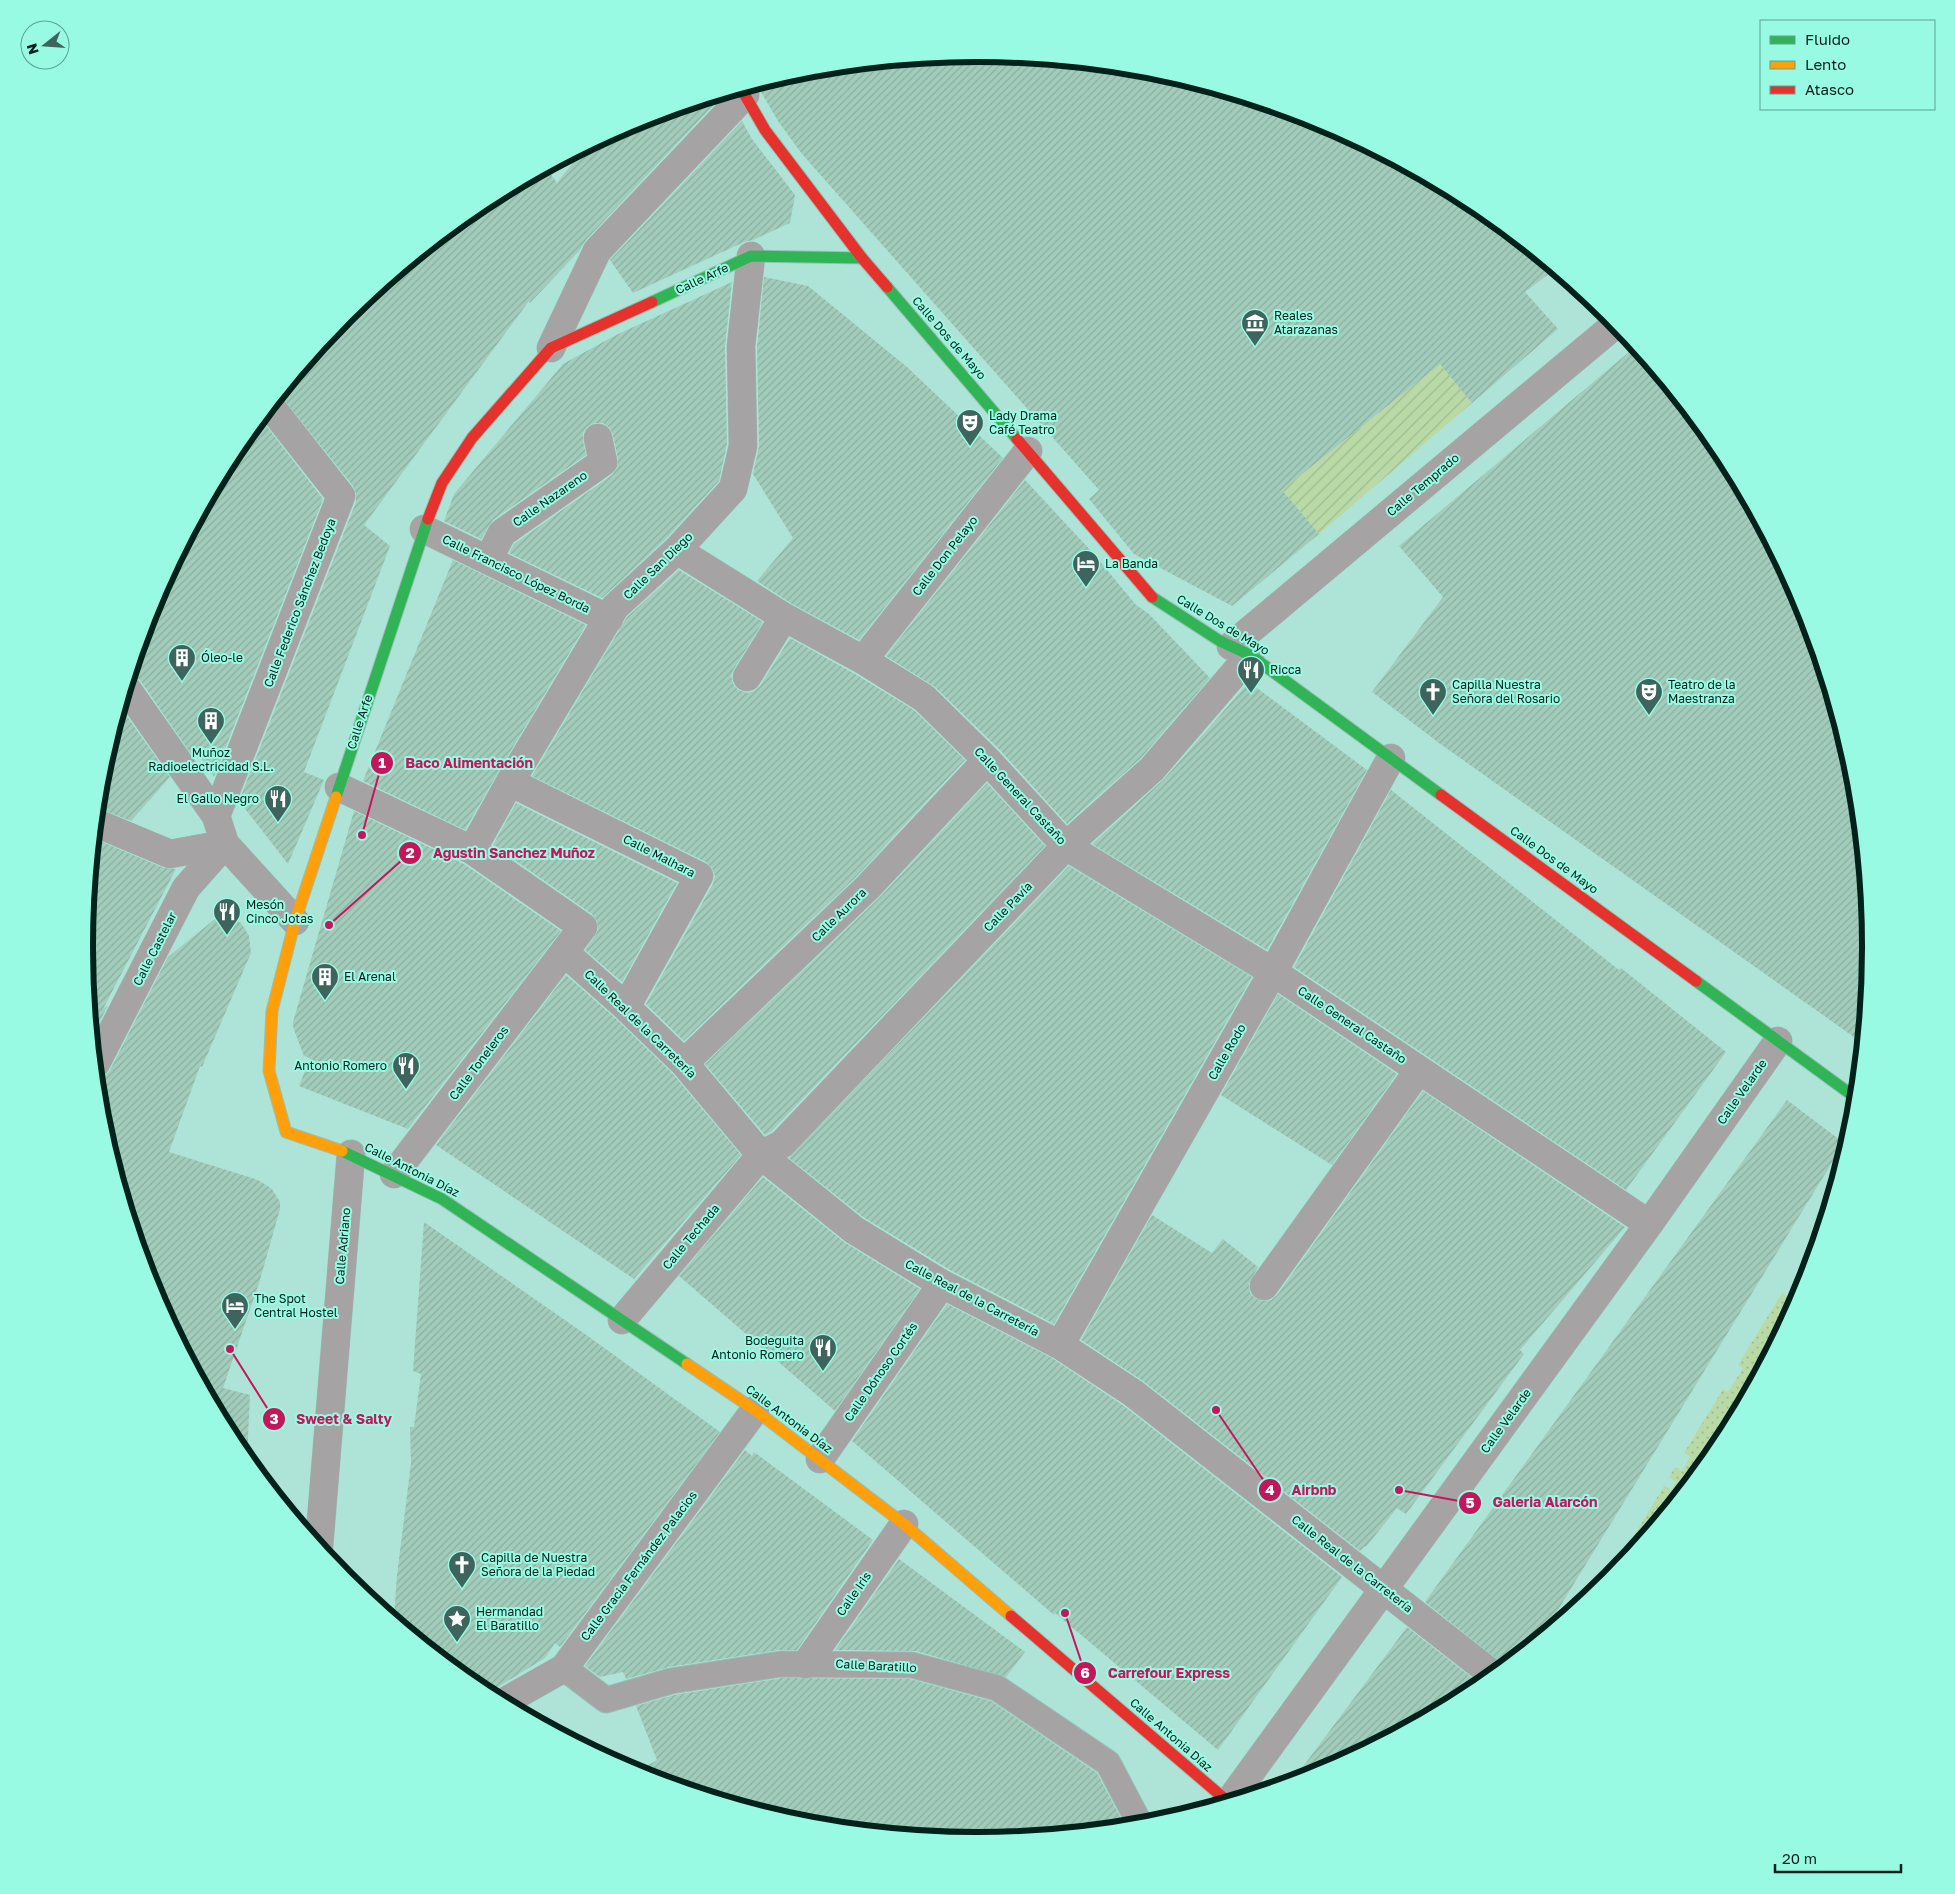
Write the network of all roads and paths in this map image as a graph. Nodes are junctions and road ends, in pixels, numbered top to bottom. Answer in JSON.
{"nodes":[{"id":1,"x":745,"y":94,"type":"edge"},
{"id":2,"x":741,"y":95,"type":"edge"},
{"id":3,"x":751,"y":256,"type":"junction"},
{"id":4,"x":862,"y":258,"type":"junction"},
{"id":5,"x":1610,"y":329,"type":"edge"},
{"id":6,"x":551,"y":348,"type":"junction"},
{"id":7,"x":274,"y":411,"type":"edge"},
{"id":8,"x":598,"y":438,"type":"dead end"},
{"id":9,"x":1028,"y":451,"type":"junction"},
{"id":10,"x":424,"y":529,"type":"junction"},
{"id":11,"x":677,"y":550,"type":"junction"},
{"id":12,"x":488,"y":560,"type":"junction"},
{"id":13,"x":784,"y":616,"type":"junction"},
{"id":14,"x":609,"y":619,"type":"junction"},
{"id":15,"x":1240,"y":650,"type":"junction"},
{"id":16,"x":863,"y":660,"type":"junction"},
{"id":17,"x":747,"y":677,"type":"dead end"},
{"id":18,"x":130,"y":694,"type":"edge"},
{"id":19,"x":1391,"y":758,"type":"junction"},
{"id":20,"x":987,"y":760,"type":"junction"},
{"id":21,"x":510,"y":782,"type":"junction"},
{"id":22,"x":338,"y":788,"type":"junction"},
{"id":23,"x":216,"y":816,"type":"junction"},
{"id":24,"x":102,"y":826,"type":"edge"},
{"id":25,"x":225,"y":844,"type":"junction"},
{"id":26,"x":1066,"y":846,"type":"junction"},
{"id":27,"x":472,"y":850,"type":"junction"},
{"id":28,"x":295,"y":920,"type":"junction"},
{"id":29,"x":564,"y":952,"type":"junction"},
{"id":30,"x":1274,"y":972,"type":"junction"},
{"id":31,"x":626,"y":1007,"type":"junction"},
{"id":32,"x":1778,"y":1041,"type":"junction"},
{"id":33,"x":100,"y":1054,"type":"edge"},
{"id":34,"x":684,"y":1063,"type":"junction"},
{"id":35,"x":1419,"y":1070,"type":"junction"},
{"id":36,"x":1849,"y":1093,"type":"edge"},
{"id":37,"x":286,"y":1132,"type":"joint"},
{"id":38,"x":351,"y":1154,"type":"junction"},
{"id":39,"x":761,"y":1154,"type":"junction"},
{"id":40,"x":394,"y":1174,"type":"junction"},
{"id":41,"x":1649,"y":1224,"type":"junction"},
{"id":42,"x":942,"y":1284,"type":"junction"},
{"id":43,"x":1264,"y":1286,"type":"dead end"},
{"id":44,"x":622,"y":1320,"type":"junction"},
{"id":45,"x":1060,"y":1345,"type":"junction"},
{"id":46,"x":755,"y":1410,"type":"junction"},
{"id":47,"x":820,"y":1459,"type":"junction"},
{"id":48,"x":904,"y":1524,"type":"junction"},
{"id":49,"x":320,"y":1538,"type":"edge"},
{"id":50,"x":1384,"y":1588,"type":"junction"},
{"id":51,"x":806,"y":1664,"type":"junction"},
{"id":52,"x":564,"y":1668,"type":"junction"},
{"id":53,"x":1487,"y":1670,"type":"edge"},
{"id":54,"x":511,"y":1698,"type":"edge"},
{"id":55,"x":1236,"y":1793,"type":"edge"},
{"id":56,"x":1222,"y":1796,"type":"edge"},
{"id":57,"x":1136,"y":1817,"type":"edge"}],
"edges":[{"from":1,"to":4,"type":"street","name":"Calle Dos de Mayo"},
{"from":2,"to":6,"type":"street","name":"Calle Arfe"},
{"from":3,"to":4,"type":"street","name":"Calle Arfe"},
{"from":3,"to":6,"type":"street","name":"Calle Arfe"},
{"from":3,"to":11,"type":"street","name":"Calle San Diego"},
{"from":4,"to":9,"type":"street","name":"Calle Dos de Mayo"},
{"from":5,"to":15,"type":"street","name":"Calle Temprado"},
{"from":6,"to":10,"type":"street","name":"Calle Arfe"},
{"from":7,"to":23,"type":"street","name":"Calle Federico Sánchez Bedoya"},
{"from":8,"to":12,"type":"street","name":"Calle Nazareno"},
{"from":9,"to":15,"type":"street","name":"Calle Dos de Mayo"},
{"from":9,"to":16,"type":"street","name":"Calle Don Pelayo"},
{"from":10,"to":12,"type":"street","name":"Calle Francisco López Borda"},
{"from":10,"to":22,"type":"street","name":"Calle Arfe"},
{"from":11,"to":13,"type":"street","name":"Calle General Castaño"},
{"from":11,"to":14,"type":"street","name":"Calle San Diego"},
{"from":12,"to":14,"type":"street","name":"Calle Francisco López Borda"},
{"from":13,"to":16,"type":"street","name":"Calle General Castaño"},
{"from":13,"to":17,"type":"street"},
{"from":14,"to":21,"type":"street","name":"Calle San Diego"},
{"from":15,"to":19,"type":"street","name":"Calle Dos de Mayo"},
{"from":15,"to":26,"type":"street","name":"Calle Pavía"},
{"from":16,"to":20,"type":"street","name":"Calle General Castaño"},
{"from":18,"to":23,"type":"street"},
{"from":19,"to":30,"type":"street","name":"Calle Rodo"},
{"from":19,"to":32,"type":"street","name":"Calle Dos de Mayo"},
{"from":20,"to":26,"type":"street","name":"Calle General Castaño"},
{"from":20,"to":34,"type":"street","name":"Calle Aurora"},
{"from":21,"to":27,"type":"street","name":"Calle San Diego"},
{"from":21,"to":31,"type":"street","name":"Calle Malhara"},
{"from":22,"to":27,"type":"street"},
{"from":22,"to":28,"type":"street","name":"Calle Arfe"},
{"from":23,"to":25,"type":"street"},
{"from":24,"to":25,"type":"street"},
{"from":25,"to":28,"type":"street"},
{"from":25,"to":33,"type":"street","name":"Calle Castelar"},
{"from":26,"to":30,"type":"street","name":"Calle General Castaño"},
{"from":26,"to":39,"type":"street","name":"Calle Pavía"},
{"from":27,"to":29,"type":"street"},
{"from":28,"to":37,"type":"street","name":"Calle Arfe"},
{"from":29,"to":31,"type":"street","name":"Calle Real de la Carretería"},
{"from":29,"to":40,"type":"street","name":"Calle Toneleros"},
{"from":30,"to":35,"type":"street","name":"Calle General Castaño"},
{"from":30,"to":45,"type":"street","name":"Calle Rodo"},
{"from":31,"to":34,"type":"street","name":"Calle Real de la Carretería"},
{"from":32,"to":36,"type":"street","name":"Calle Dos de Mayo"},
{"from":32,"to":41,"type":"street","name":"Calle Velarde"},
{"from":34,"to":39,"type":"street","name":"Calle Real de la Carretería"},
{"from":35,"to":41,"type":"street","name":"Calle General Castaño"},
{"from":35,"to":43,"type":"street","name":"Calle General Castaño"},
{"from":37,"to":38,"type":"street","name":"Calle Antonia Díaz"},
{"from":38,"to":40,"type":"street","name":"Calle Antonia Díaz"},
{"from":38,"to":49,"type":"street","name":"Calle Adriano"},
{"from":39,"to":42,"type":"street","name":"Calle Real de la Carretería"},
{"from":39,"to":44,"type":"street","name":"Calle Techada"},
{"from":40,"to":44,"type":"street","name":"Calle Antonia Díaz"},
{"from":41,"to":50,"type":"street","name":"Calle Velarde"},
{"from":42,"to":45,"type":"street","name":"Calle Real de la Carretería"},
{"from":42,"to":47,"type":"street","name":"Calle Dónoso Cortés"},
{"from":44,"to":46,"type":"street","name":"Calle Antonia Díaz"},
{"from":45,"to":50,"type":"street","name":"Calle Real de la Carretería"},
{"from":46,"to":47,"type":"street","name":"Calle Antonia Díaz"},
{"from":46,"to":52,"type":"street","name":"Calle Gracia Fernández Palacios"},
{"from":47,"to":48,"type":"street","name":"Calle Antonia Díaz"},
{"from":48,"to":51,"type":"street","name":"Calle Iris"},
{"from":48,"to":56,"type":"street","name":"Calle Antonia Díaz"},
{"from":50,"to":53,"type":"street","name":"Calle Real de la Carretería"},
{"from":50,"to":55,"type":"street","name":"Calle Velarde"},
{"from":51,"to":52,"type":"lane","name":"Calle Baratillo"},
{"from":51,"to":57,"type":"lane","name":"Calle Baratillo"},
{"from":52,"to":54,"type":"street","name":"Calle Gracia Fernández Palacios"}]}
